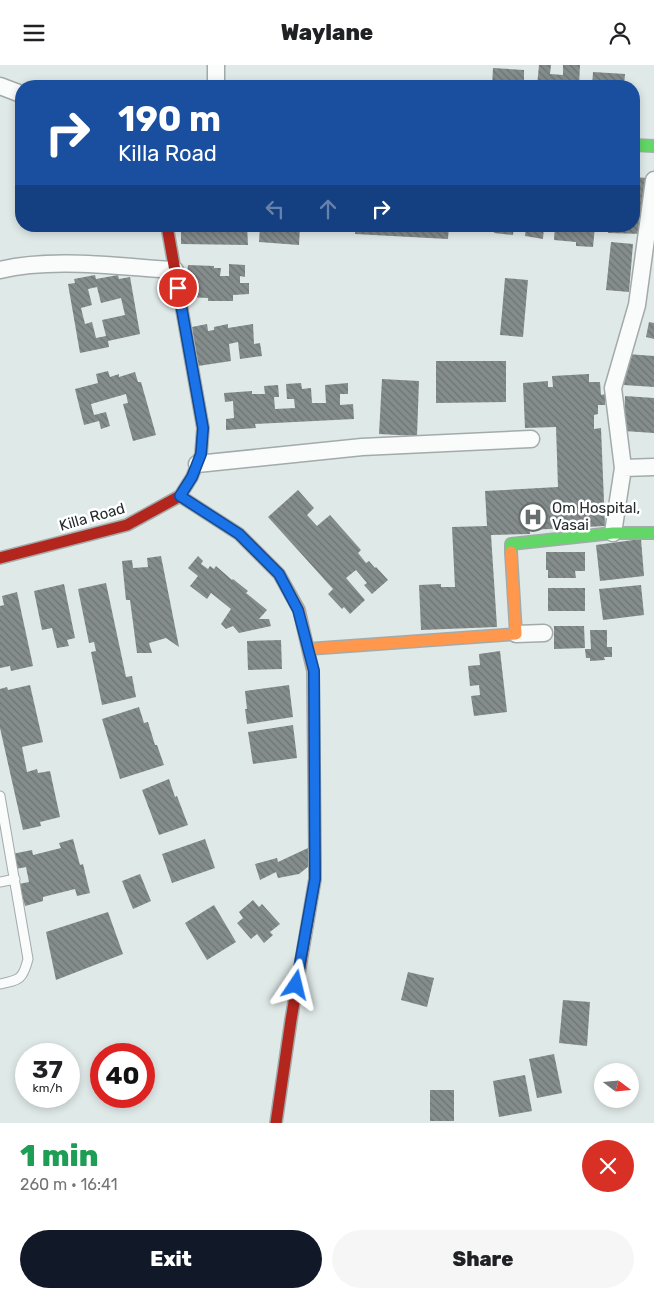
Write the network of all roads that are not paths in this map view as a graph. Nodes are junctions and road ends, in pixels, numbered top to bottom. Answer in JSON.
{"nodes":[{"id":1,"x":216,"y":65,"type":"edge"},
{"id":2,"x":216,"y":80,"type":"edge"},
{"id":3,"x":0,"y":87,"type":"edge"},
{"id":4,"x":15,"y":92,"type":"edge"},
{"id":5,"x":640,"y":145,"type":"edge"},
{"id":6,"x":654,"y":146,"type":"edge"},
{"id":7,"x":654,"y":180,"type":"edge"},
{"id":8,"x":168,"y":232,"type":"edge"},
{"id":9,"x":0,"y":270,"type":"edge"},
{"id":10,"x":175,"y":270,"type":"junction"},
{"id":11,"x":531,"y":439,"type":"dead end"},
{"id":12,"x":197,"y":464,"type":"junction"},
{"id":13,"x":654,"y":467,"type":"edge"},
{"id":14,"x":623,"y":468,"type":"junction"},
{"id":15,"x":180,"y":496,"type":"junction"},
{"id":16,"x":612,"y":533,"type":"junction"},
{"id":17,"x":654,"y":533,"type":"edge"},
{"id":18,"x":0,"y":558,"type":"edge"},
{"id":19,"x":544,"y":633,"type":"dead end"},
{"id":20,"x":516,"y":634,"type":"junction"},
{"id":21,"x":308,"y":649,"type":"junction"},
{"id":22,"x":0,"y":796,"type":"edge"},
{"id":23,"x":15,"y":879,"type":"junction"},
{"id":24,"x":0,"y":881,"type":"edge"},
{"id":25,"x":0,"y":984,"type":"edge"},
{"id":26,"x":276,"y":1123,"type":"edge"}],
"edges":[{"from":1,"to":2,"type":"street"},
{"from":3,"to":4,"type":"street"},
{"from":5,"to":6,"type":"street"},
{"from":7,"to":14,"type":"street"},
{"from":8,"to":10,"type":"street"},
{"from":9,"to":10,"type":"street"},
{"from":10,"to":12,"type":"street"},
{"from":11,"to":12,"type":"street"},
{"from":12,"to":15,"type":"street"},
{"from":13,"to":14,"type":"street"},
{"from":14,"to":16,"type":"street"},
{"from":15,"to":18,"type":"street","name":"Killa Road"},
{"from":15,"to":21,"type":"street"},
{"from":16,"to":17,"type":"street"},
{"from":16,"to":20,"type":"street"},
{"from":19,"to":20,"type":"street"},
{"from":20,"to":21,"type":"street"},
{"from":21,"to":26,"type":"street"},
{"from":22,"to":23,"type":"lane"},
{"from":23,"to":24,"type":"lane"},
{"from":23,"to":25,"type":"lane"}]}
